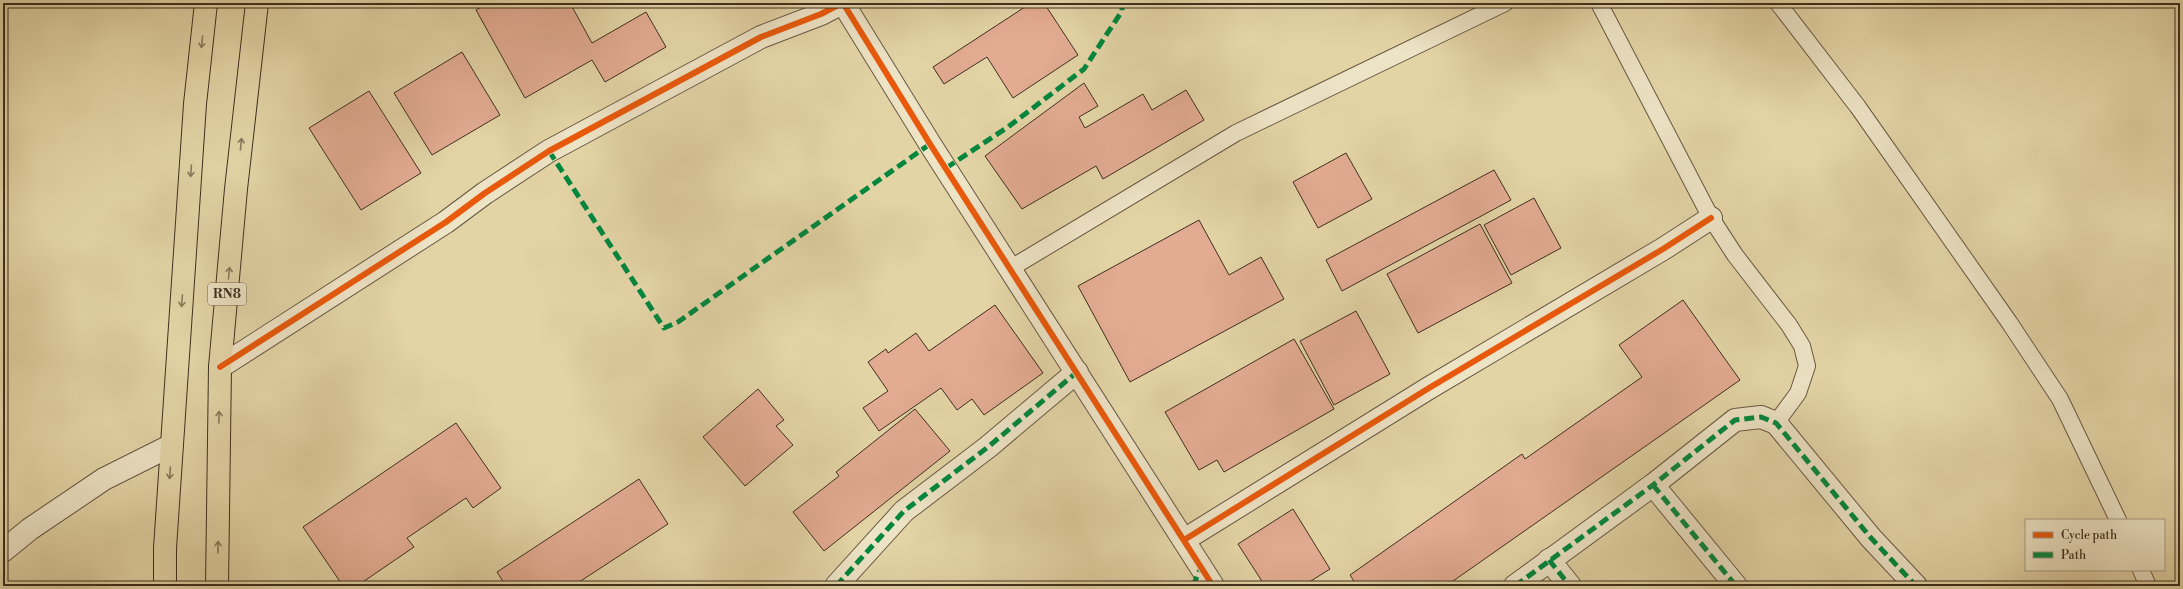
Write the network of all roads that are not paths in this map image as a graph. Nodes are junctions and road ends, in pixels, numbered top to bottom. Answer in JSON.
{"nodes":[{"id":1,"x":206,"y":3,"type":"edge"},
{"id":2,"x":257,"y":3,"type":"edge"},
{"id":3,"x":842,"y":3,"type":"edge"},
{"id":4,"x":1505,"y":3,"type":"edge"},
{"id":5,"x":1599,"y":3,"type":"edge"},
{"id":6,"x":1778,"y":3,"type":"edge"},
{"id":7,"x":819,"y":8,"type":"edge"},
{"id":8,"x":1711,"y":218,"type":"junction"},
{"id":9,"x":1011,"y":268,"type":"junction"},
{"id":10,"x":220,"y":367,"type":"junction"},
{"id":11,"x":1077,"y":372,"type":"junction"},
{"id":12,"x":1776,"y":423,"type":"junction"},
{"id":13,"x":172,"y":445,"type":"junction"},
{"id":14,"x":1653,"y":485,"type":"junction"},
{"id":15,"x":2118,"y":519,"type":"edge"},
{"id":16,"x":1184,"y":540,"type":"junction"},
{"id":17,"x":3,"y":551,"type":"edge"},
{"id":18,"x":1549,"y":560,"type":"junction"},
{"id":19,"x":2141,"y":571,"type":"edge"},
{"id":20,"x":1197,"y":577,"type":"edge"},
{"id":21,"x":165,"y":586,"type":"edge"},
{"id":22,"x":217,"y":586,"type":"edge"},
{"id":23,"x":836,"y":586,"type":"edge"},
{"id":24,"x":1213,"y":586,"type":"edge"},
{"id":25,"x":1515,"y":586,"type":"edge"},
{"id":26,"x":1570,"y":586,"type":"edge"},
{"id":27,"x":1736,"y":586,"type":"edge"},
{"id":28,"x":1916,"y":586,"type":"edge"},
{"id":29,"x":2148,"y":586,"type":"edge"}],
"edges":[{"from":1,"to":13,"type":"highway","one_way":true},
{"from":10,"to":2,"type":"highway","number":"RN8","one_way":true},
{"from":3,"to":7,"type":"street"},
{"from":3,"to":9,"type":"street"},
{"from":4,"to":9,"type":"lane"},
{"from":5,"to":8,"type":"lane"},
{"from":6,"to":15,"type":"lane"},
{"from":7,"to":10,"type":"street"},
{"from":8,"to":12,"type":"lane"},
{"from":8,"to":16,"type":"street"},
{"from":9,"to":11,"type":"street"},
{"from":22,"to":10,"type":"highway","number":"RN8","one_way":true},
{"from":11,"to":16,"type":"street"},
{"from":11,"to":23,"type":"street"},
{"from":12,"to":14,"type":"street"},
{"from":12,"to":28,"type":"street"},
{"from":13,"to":17,"type":"street"},
{"from":13,"to":21,"type":"highway","one_way":true},
{"from":14,"to":18,"type":"street"},
{"from":14,"to":27,"type":"street"},
{"from":16,"to":20,"type":"street"},
{"from":18,"to":25,"type":"street"},
{"from":18,"to":26,"type":"street"},
{"from":19,"to":29,"type":"lane"},
{"from":20,"to":24,"type":"street"}]}
